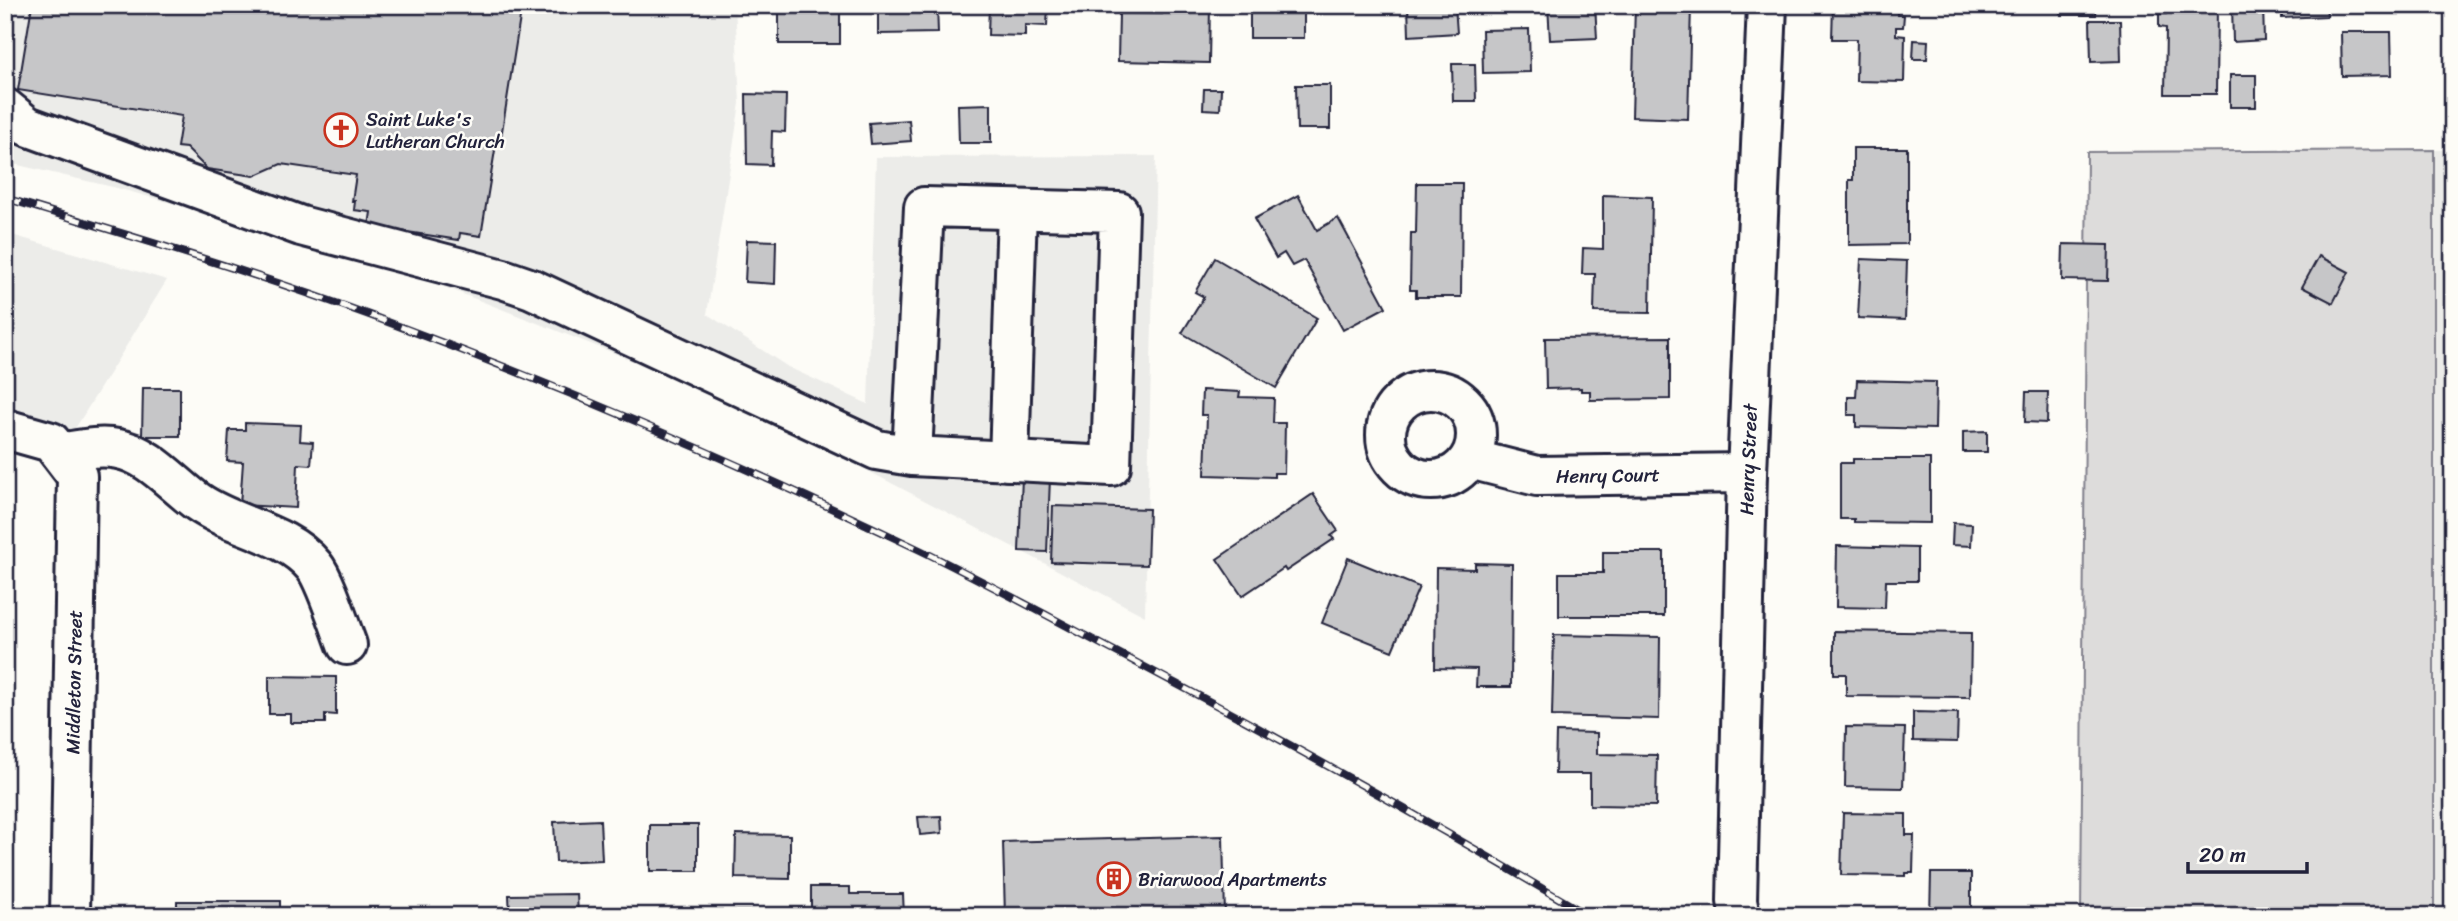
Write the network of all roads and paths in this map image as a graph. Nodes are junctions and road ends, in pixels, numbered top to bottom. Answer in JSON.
{"nodes":[{"id":1,"x":1767,"y":5,"type":"edge"},
{"id":2,"x":5,"y":108,"type":"edge"},
{"id":3,"x":1017,"y":210,"type":"junction"},
{"id":4,"x":5,"y":429,"type":"edge"},
{"id":5,"x":60,"y":453,"type":"junction"},
{"id":6,"x":912,"y":456,"type":"junction"},
{"id":7,"x":1470,"y":459,"type":"dead end"},
{"id":8,"x":1009,"y":461,"type":"junction"},
{"id":9,"x":1747,"y":473,"type":"junction"},
{"id":10,"x":347,"y":645,"type":"dead end"},
{"id":11,"x":71,"y":916,"type":"edge"},
{"id":12,"x":1740,"y":916,"type":"edge"}],
"edges":[{"from":1,"to":9,"type":"street","name":"Henry Street"},
{"from":2,"to":6,"type":"street"},
{"from":3,"to":6,"type":"street"},
{"from":3,"to":8,"type":"street"},
{"from":3,"to":8,"type":"street"},
{"from":4,"to":5,"type":"street"},
{"from":5,"to":10,"type":"street"},
{"from":5,"to":11,"type":"street","name":"Middleton Street"},
{"from":6,"to":8,"type":"street"},
{"from":7,"to":9,"type":"street","name":"Henry Court"},
{"from":9,"to":12,"type":"street","name":"Henry Street"}]}
